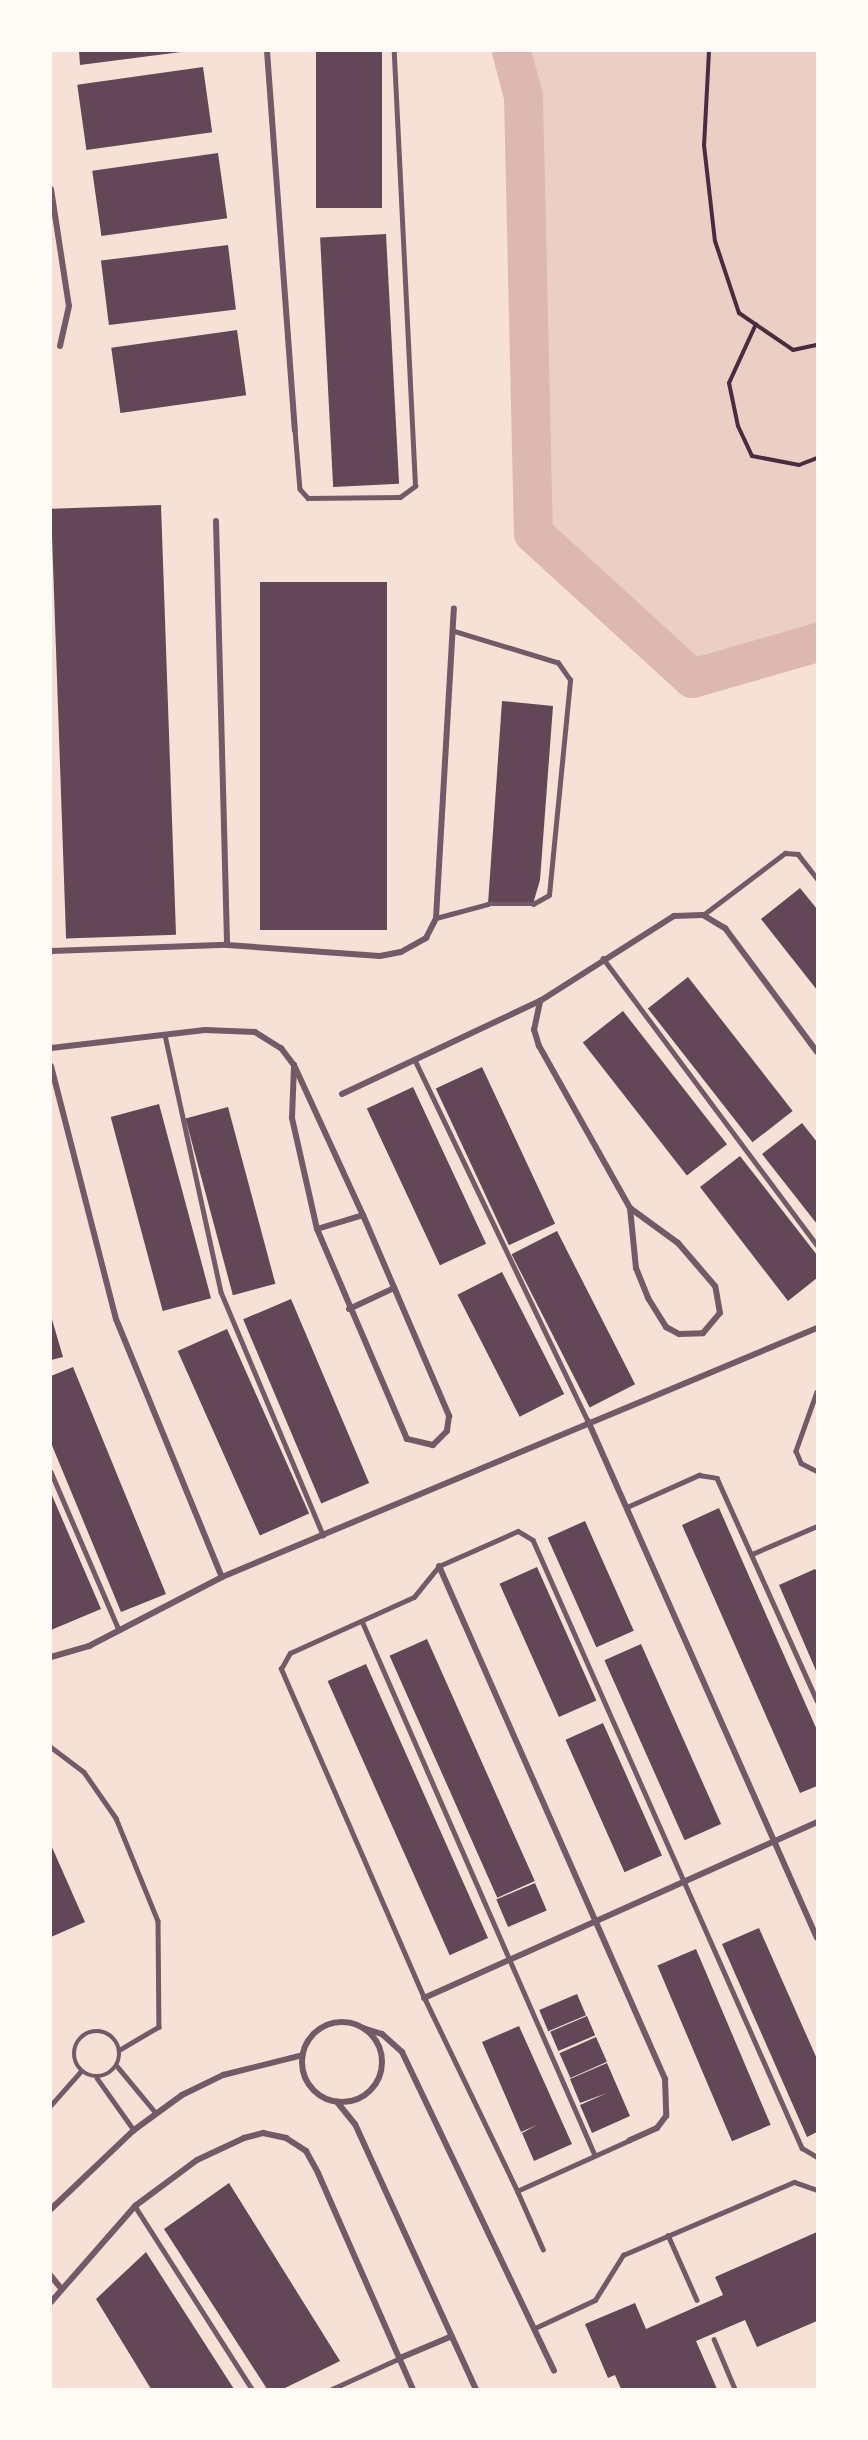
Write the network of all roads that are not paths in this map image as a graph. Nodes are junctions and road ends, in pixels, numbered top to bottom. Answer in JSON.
{"nodes":[{"id":1,"x":267,"y":51,"type":"edge"},
{"id":2,"x":394,"y":51,"type":"edge"},
{"id":3,"x":51,"y":189,"type":"edge"},
{"id":4,"x":60,"y":345,"type":"dead end"},
{"id":5,"x":295,"y":429,"type":"joint"},
{"id":6,"x":216,"y":521,"type":"dead end"},
{"id":7,"x":454,"y":609,"type":"dead end"},
{"id":8,"x":453,"y":632,"type":"junction"},
{"id":9,"x":817,"y":878,"type":"edge"},
{"id":10,"x":703,"y":915,"type":"junction"},
{"id":11,"x":436,"y":918,"type":"junction"},
{"id":12,"x":227,"y":945,"type":"junction"},
{"id":13,"x":51,"y":951,"type":"edge"},
{"id":14,"x":603,"y":958,"type":"junction"},
{"id":15,"x":540,"y":1001,"type":"junction"},
{"id":16,"x":165,"y":1035,"type":"junction"},
{"id":17,"x":51,"y":1048,"type":"edge"},
{"id":18,"x":817,"y":1052,"type":"edge"},
{"id":19,"x":415,"y":1060,"type":"junction"},
{"id":20,"x":294,"y":1065,"type":"junction"},
{"id":21,"x":51,"y":1066,"type":"edge"},
{"id":22,"x":342,"y":1094,"type":"dead end"},
{"id":23,"x":630,"y":1208,"type":"junction"},
{"id":24,"x":363,"y":1215,"type":"junction"},
{"id":25,"x":317,"y":1229,"type":"junction"},
{"id":26,"x":817,"y":1245,"type":"edge"},
{"id":27,"x":394,"y":1288,"type":"junction"},
{"id":28,"x":349,"y":1310,"type":"junction"},
{"id":29,"x":817,"y":1328,"type":"edge"},
{"id":30,"x":817,"y":1392,"type":"edge"},
{"id":31,"x":588,"y":1421,"type":"junction"},
{"id":32,"x":817,"y":1471,"type":"edge"},
{"id":33,"x":51,"y":1472,"type":"edge"},
{"id":34,"x":627,"y":1507,"type":"junction"},
{"id":35,"x":817,"y":1526,"type":"edge"},
{"id":36,"x":323,"y":1535,"type":"junction"},
{"id":37,"x":752,"y":1554,"type":"junction"},
{"id":38,"x":439,"y":1566,"type":"junction"},
{"id":39,"x":222,"y":1577,"type":"junction"},
{"id":40,"x":362,"y":1621,"type":"junction"},
{"id":41,"x":119,"y":1630,"type":"junction"},
{"id":42,"x":51,"y":1657,"type":"edge"},
{"id":43,"x":817,"y":1701,"type":"edge"},
{"id":44,"x":51,"y":1747,"type":"edge"},
{"id":45,"x":817,"y":1822,"type":"edge"},
{"id":46,"x":773,"y":1838,"type":"junction"},
{"id":47,"x":686,"y":1877,"type":"junction"},
{"id":48,"x":594,"y":1921,"type":"junction"},
{"id":49,"x":817,"y":1938,"type":"edge"},
{"id":50,"x":510,"y":1962,"type":"junction"},
{"id":51,"x":424,"y":1998,"type":"junction"},
{"id":52,"x":363,"y":2028,"type":"junction"},
{"id":53,"x":120,"y":2050,"type":"junction"},
{"id":54,"x":303,"y":2055,"type":"junction"},
{"id":55,"x":117,"y":2066,"type":"junction"},
{"id":56,"x":81,"y":2071,"type":"junction"},
{"id":57,"x":97,"y":2078,"type":"junction"},
{"id":58,"x":337,"y":2102,"type":"junction"},
{"id":59,"x":51,"y":2104,"type":"edge"},
{"id":60,"x":156,"y":2113,"type":"junction"},
{"id":61,"x":134,"y":2130,"type":"junction"},
{"id":62,"x":630,"y":2140,"type":"joint"},
{"id":63,"x":595,"y":2155,"type":"junction"},
{"id":64,"x":817,"y":2157,"type":"edge"},
{"id":65,"x":817,"y":2190,"type":"edge"},
{"id":66,"x":517,"y":2191,"type":"junction"},
{"id":67,"x":135,"y":2206,"type":"junction"},
{"id":68,"x":51,"y":2209,"type":"edge"},
{"id":69,"x":668,"y":2235,"type":"junction"},
{"id":70,"x":543,"y":2250,"type":"dead end"},
{"id":71,"x":51,"y":2276,"type":"edge"},
{"id":72,"x":60,"y":2287,"type":"junction"},
{"id":73,"x":697,"y":2300,"type":"dead end"},
{"id":74,"x":51,"y":2302,"type":"edge"},
{"id":75,"x":535,"y":2328,"type":"junction"},
{"id":76,"x":452,"y":2336,"type":"junction"},
{"id":77,"x":714,"y":2339,"type":"dead end"},
{"id":78,"x":400,"y":2358,"type":"junction"},
{"id":79,"x":554,"y":2371,"type":"dead end"},
{"id":80,"x":252,"y":2389,"type":"edge"},
{"id":81,"x":332,"y":2389,"type":"edge"},
{"id":82,"x":413,"y":2389,"type":"edge"},
{"id":83,"x":476,"y":2389,"type":"edge"},
{"id":84,"x":735,"y":2389,"type":"edge"}],
"edges":[{"from":1,"to":5,"type":"street"},
{"from":2,"to":5,"type":"lane"},
{"from":3,"to":4,"type":"street"},
{"from":6,"to":12,"type":"street"},
{"from":7,"to":8,"type":"street"},
{"from":8,"to":11,"type":"street"},
{"from":8,"to":11,"type":"lane"},
{"from":9,"to":10,"type":"lane"},
{"from":10,"to":14,"type":"street"},
{"from":10,"to":18,"type":"street"},
{"from":11,"to":12,"type":"street"},
{"from":12,"to":13,"type":"street"},
{"from":14,"to":15,"type":"street"},
{"from":14,"to":26,"type":"lane"},
{"from":15,"to":19,"type":"street"},
{"from":15,"to":23,"type":"street"},
{"from":16,"to":17,"type":"street"},
{"from":16,"to":20,"type":"street"},
{"from":16,"to":36,"type":"lane"},
{"from":19,"to":22,"type":"street"},
{"from":19,"to":31,"type":"lane"},
{"from":20,"to":24,"type":"street"},
{"from":20,"to":25,"type":"street"},
{"from":21,"to":39,"type":"street"},
{"from":23,"to":23,"type":"street"},
{"from":24,"to":25,"type":"street"},
{"from":24,"to":27,"type":"street"},
{"from":25,"to":28,"type":"street"},
{"from":27,"to":28,"type":"street"},
{"from":27,"to":28,"type":"street"},
{"from":29,"to":31,"type":"street"},
{"from":30,"to":32,"type":"lane"},
{"from":31,"to":34,"type":"street"},
{"from":31,"to":36,"type":"street"},
{"from":33,"to":41,"type":"lane"},
{"from":34,"to":37,"type":"lane"},
{"from":34,"to":46,"type":"street"},
{"from":35,"to":37,"type":"lane"},
{"from":36,"to":39,"type":"street"},
{"from":37,"to":43,"type":"lane"},
{"from":38,"to":40,"type":"lane"},
{"from":38,"to":47,"type":"lane"},
{"from":38,"to":48,"type":"street"},
{"from":39,"to":41,"type":"street"},
{"from":40,"to":50,"type":"lane"},
{"from":40,"to":51,"type":"lane"},
{"from":41,"to":42,"type":"street"},
{"from":44,"to":53,"type":"lane"},
{"from":45,"to":46,"type":"street"},
{"from":46,"to":47,"type":"street"},
{"from":46,"to":49,"type":"street"},
{"from":47,"to":48,"type":"street"},
{"from":47,"to":64,"type":"lane"},
{"from":48,"to":50,"type":"street"},
{"from":48,"to":62,"type":"street"},
{"from":50,"to":51,"type":"street"},
{"from":50,"to":63,"type":"lane"},
{"from":51,"to":66,"type":"lane"},
{"from":52,"to":54,"type":"street"},
{"from":52,"to":58,"type":"street"},
{"from":52,"to":75,"type":"street"},
{"from":53,"to":55,"type":"lane"},
{"from":53,"to":56,"type":"lane"},
{"from":54,"to":58,"type":"street"},
{"from":54,"to":60,"type":"street"},
{"from":55,"to":57,"type":"lane"},
{"from":55,"to":60,"type":"lane"},
{"from":56,"to":57,"type":"lane"},
{"from":56,"to":59,"type":"lane"},
{"from":57,"to":61,"type":"lane"},
{"from":58,"to":76,"type":"street"},
{"from":60,"to":61,"type":"street"},
{"from":61,"to":68,"type":"street"},
{"from":62,"to":63,"type":"lane"},
{"from":63,"to":66,"type":"lane"},
{"from":65,"to":69,"type":"lane"},
{"from":66,"to":70,"type":"lane"},
{"from":67,"to":72,"type":"street"},
{"from":67,"to":78,"type":"street"},
{"from":67,"to":80,"type":"lane"},
{"from":69,"to":73,"type":"lane"},
{"from":69,"to":75,"type":"lane"},
{"from":71,"to":72,"type":"street"},
{"from":72,"to":74,"type":"street"},
{"from":75,"to":79,"type":"street"},
{"from":76,"to":78,"type":"street"},
{"from":76,"to":83,"type":"street"},
{"from":77,"to":84,"type":"lane"},
{"from":78,"to":81,"type":"lane"},
{"from":78,"to":82,"type":"street"}]}
